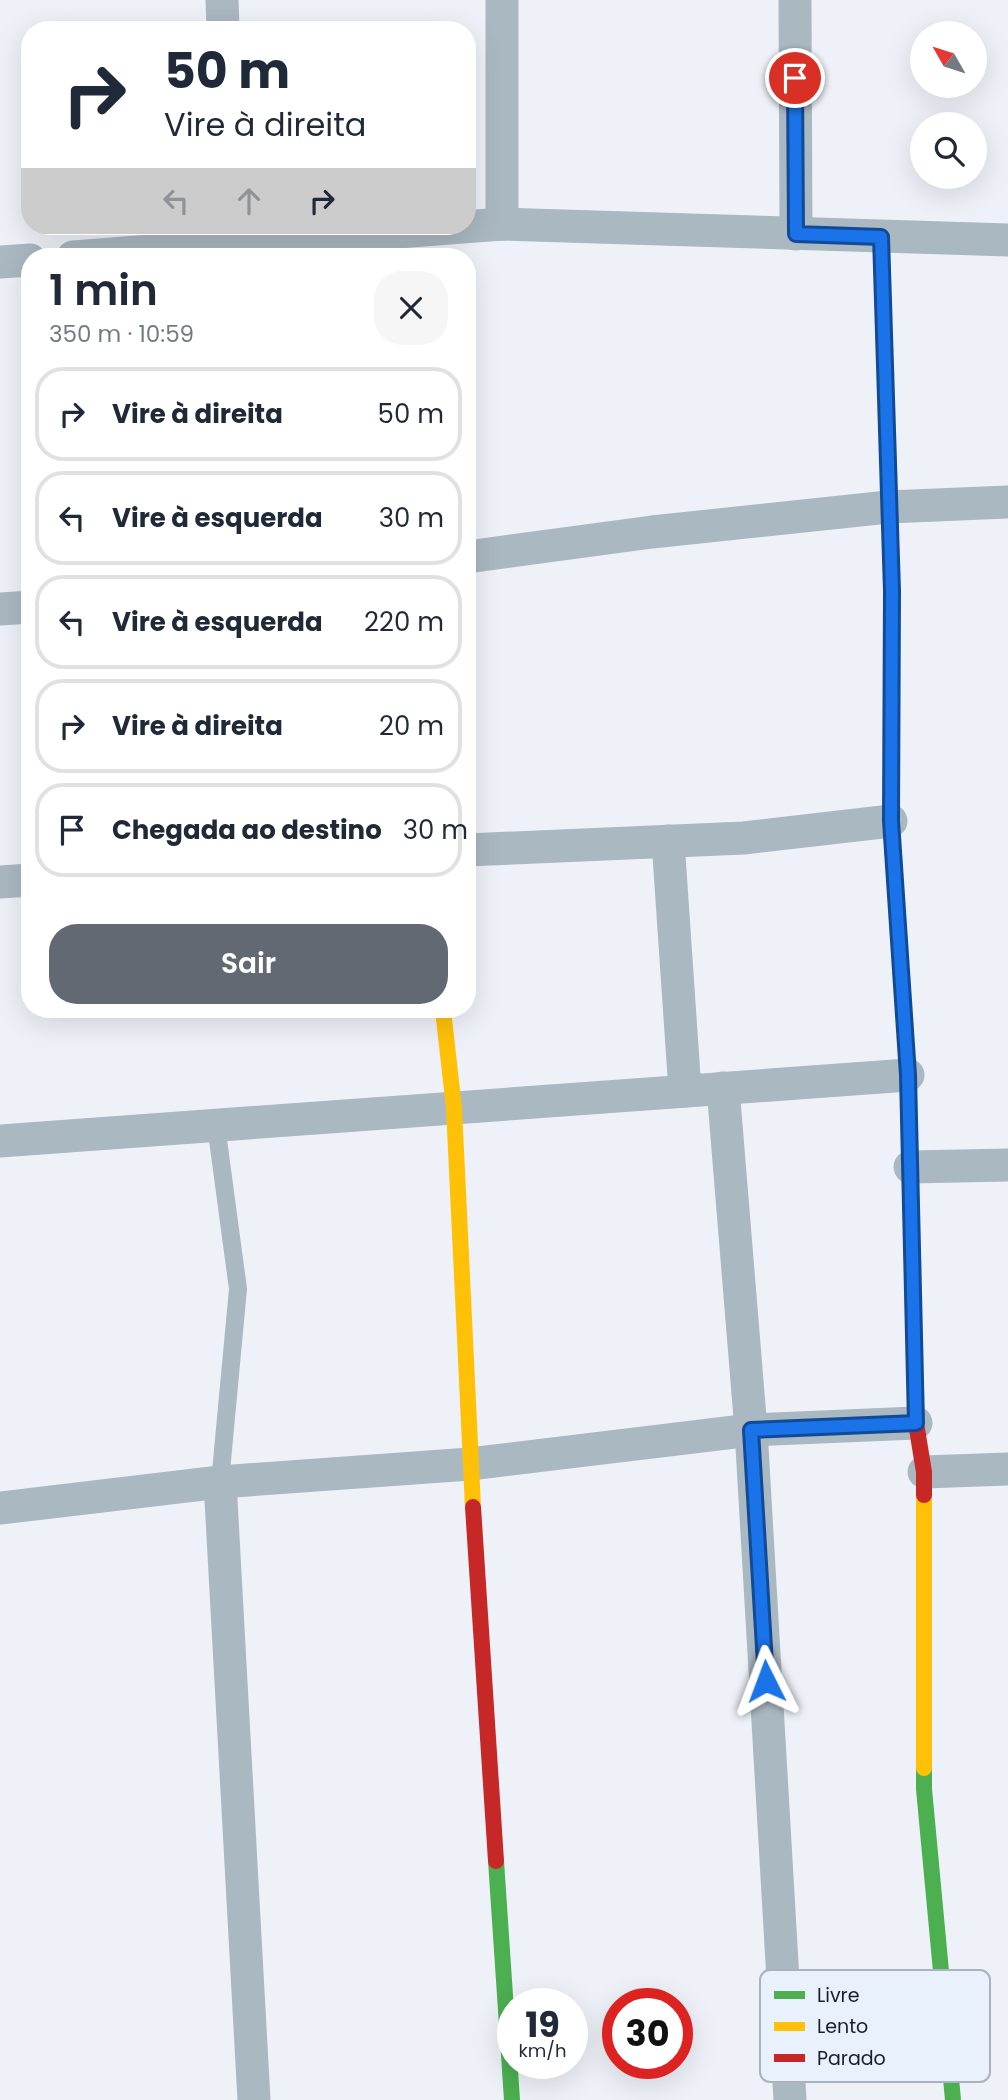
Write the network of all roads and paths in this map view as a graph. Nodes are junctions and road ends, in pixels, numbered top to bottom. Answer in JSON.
{"nodes":[{"id":1,"x":222,"y":0,"type":"edge"},
{"id":2,"x":502,"y":0,"type":"edge"},
{"id":3,"x":794,"y":0,"type":"edge"},
{"id":4,"x":223,"y":21,"type":"edge"},
{"id":5,"x":502,"y":224,"type":"junction"},
{"id":6,"x":476,"y":225,"type":"edge"},
{"id":7,"x":796,"y":234,"type":"junction"},
{"id":8,"x":253,"y":235,"type":"edge"},
{"id":9,"x":230,"y":236,"type":"edge"},
{"id":10,"x":881,"y":237,"type":"junction"},
{"id":11,"x":1008,"y":240,"type":"edge"},
{"id":12,"x":140,"y":248,"type":"edge"},
{"id":13,"x":21,"y":261,"type":"edge"},
{"id":14,"x":0,"y":262,"type":"edge"},
{"id":15,"x":1008,"y":502,"type":"edge"},
{"id":16,"x":888,"y":507,"type":"junction"},
{"id":17,"x":476,"y":556,"type":"edge"},
{"id":18,"x":21,"y":608,"type":"edge"},
{"id":19,"x":0,"y":609,"type":"edge"},
{"id":20,"x":891,"y":821,"type":"junction"},
{"id":21,"x":668,"y":841,"type":"junction"},
{"id":22,"x":476,"y":850,"type":"edge"},
{"id":23,"x":21,"y":881,"type":"edge"},
{"id":24,"x":0,"y":882,"type":"edge"},
{"id":25,"x":444,"y":1018,"type":"edge"},
{"id":26,"x":908,"y":1075,"type":"junction"},
{"id":27,"x":723,"y":1088,"type":"junction"},
{"id":28,"x":685,"y":1091,"type":"junction"},
{"id":29,"x":454,"y":1108,"type":"junction"},
{"id":30,"x":216,"y":1125,"type":"junction"},
{"id":31,"x":0,"y":1141,"type":"edge"},
{"id":32,"x":1008,"y":1165,"type":"edge"},
{"id":33,"x":910,"y":1167,"type":"junction"},
{"id":34,"x":916,"y":1423,"type":"junction"},
{"id":35,"x":751,"y":1430,"type":"junction"},
{"id":36,"x":470,"y":1464,"type":"junction"},
{"id":37,"x":1008,"y":1469,"type":"edge"},
{"id":38,"x":924,"y":1472,"type":"junction"},
{"id":39,"x":220,"y":1482,"type":"junction"},
{"id":40,"x":0,"y":1508,"type":"edge"},
{"id":41,"x":782,"y":1970,"type":"edge"},
{"id":42,"x":941,"y":1970,"type":"edge"},
{"id":43,"x":789,"y":2082,"type":"edge"},
{"id":44,"x":951,"y":2082,"type":"edge"},
{"id":45,"x":254,"y":2100,"type":"edge"},
{"id":46,"x":512,"y":2100,"type":"edge"},
{"id":47,"x":790,"y":2100,"type":"edge"},
{"id":48,"x":953,"y":2100,"type":"edge"}],
"edges":[{"from":1,"to":4,"type":"street"},
{"from":2,"to":5,"type":"street"},
{"from":3,"to":7,"type":"street"},
{"from":5,"to":6,"type":"street"},
{"from":5,"to":7,"type":"street"},
{"from":7,"to":10,"type":"street"},
{"from":8,"to":9,"type":"street"},
{"from":9,"to":12,"type":"street"},
{"from":10,"to":11,"type":"street"},
{"from":10,"to":16,"type":"street"},
{"from":13,"to":14,"type":"street"},
{"from":15,"to":16,"type":"street"},
{"from":16,"to":17,"type":"street"},
{"from":16,"to":20,"type":"street"},
{"from":18,"to":19,"type":"street"},
{"from":20,"to":21,"type":"street"},
{"from":20,"to":26,"type":"street"},
{"from":21,"to":22,"type":"street"},
{"from":21,"to":28,"type":"street"},
{"from":23,"to":24,"type":"street"},
{"from":25,"to":29,"type":"street"},
{"from":26,"to":27,"type":"street"},
{"from":26,"to":33,"type":"street"},
{"from":27,"to":28,"type":"street"},
{"from":27,"to":35,"type":"street"},
{"from":28,"to":29,"type":"street"},
{"from":29,"to":30,"type":"street"},
{"from":29,"to":36,"type":"street"},
{"from":30,"to":31,"type":"street"},
{"from":30,"to":39,"type":"lane"},
{"from":32,"to":33,"type":"street"},
{"from":33,"to":34,"type":"street"},
{"from":34,"to":35,"type":"street"},
{"from":34,"to":38,"type":"street"},
{"from":35,"to":36,"type":"street"},
{"from":35,"to":41,"type":"street"},
{"from":36,"to":39,"type":"street"},
{"from":36,"to":46,"type":"street"},
{"from":37,"to":38,"type":"street"},
{"from":38,"to":42,"type":"street"},
{"from":39,"to":40,"type":"street"},
{"from":39,"to":45,"type":"street"},
{"from":43,"to":47,"type":"street"},
{"from":44,"to":48,"type":"street"}]}
